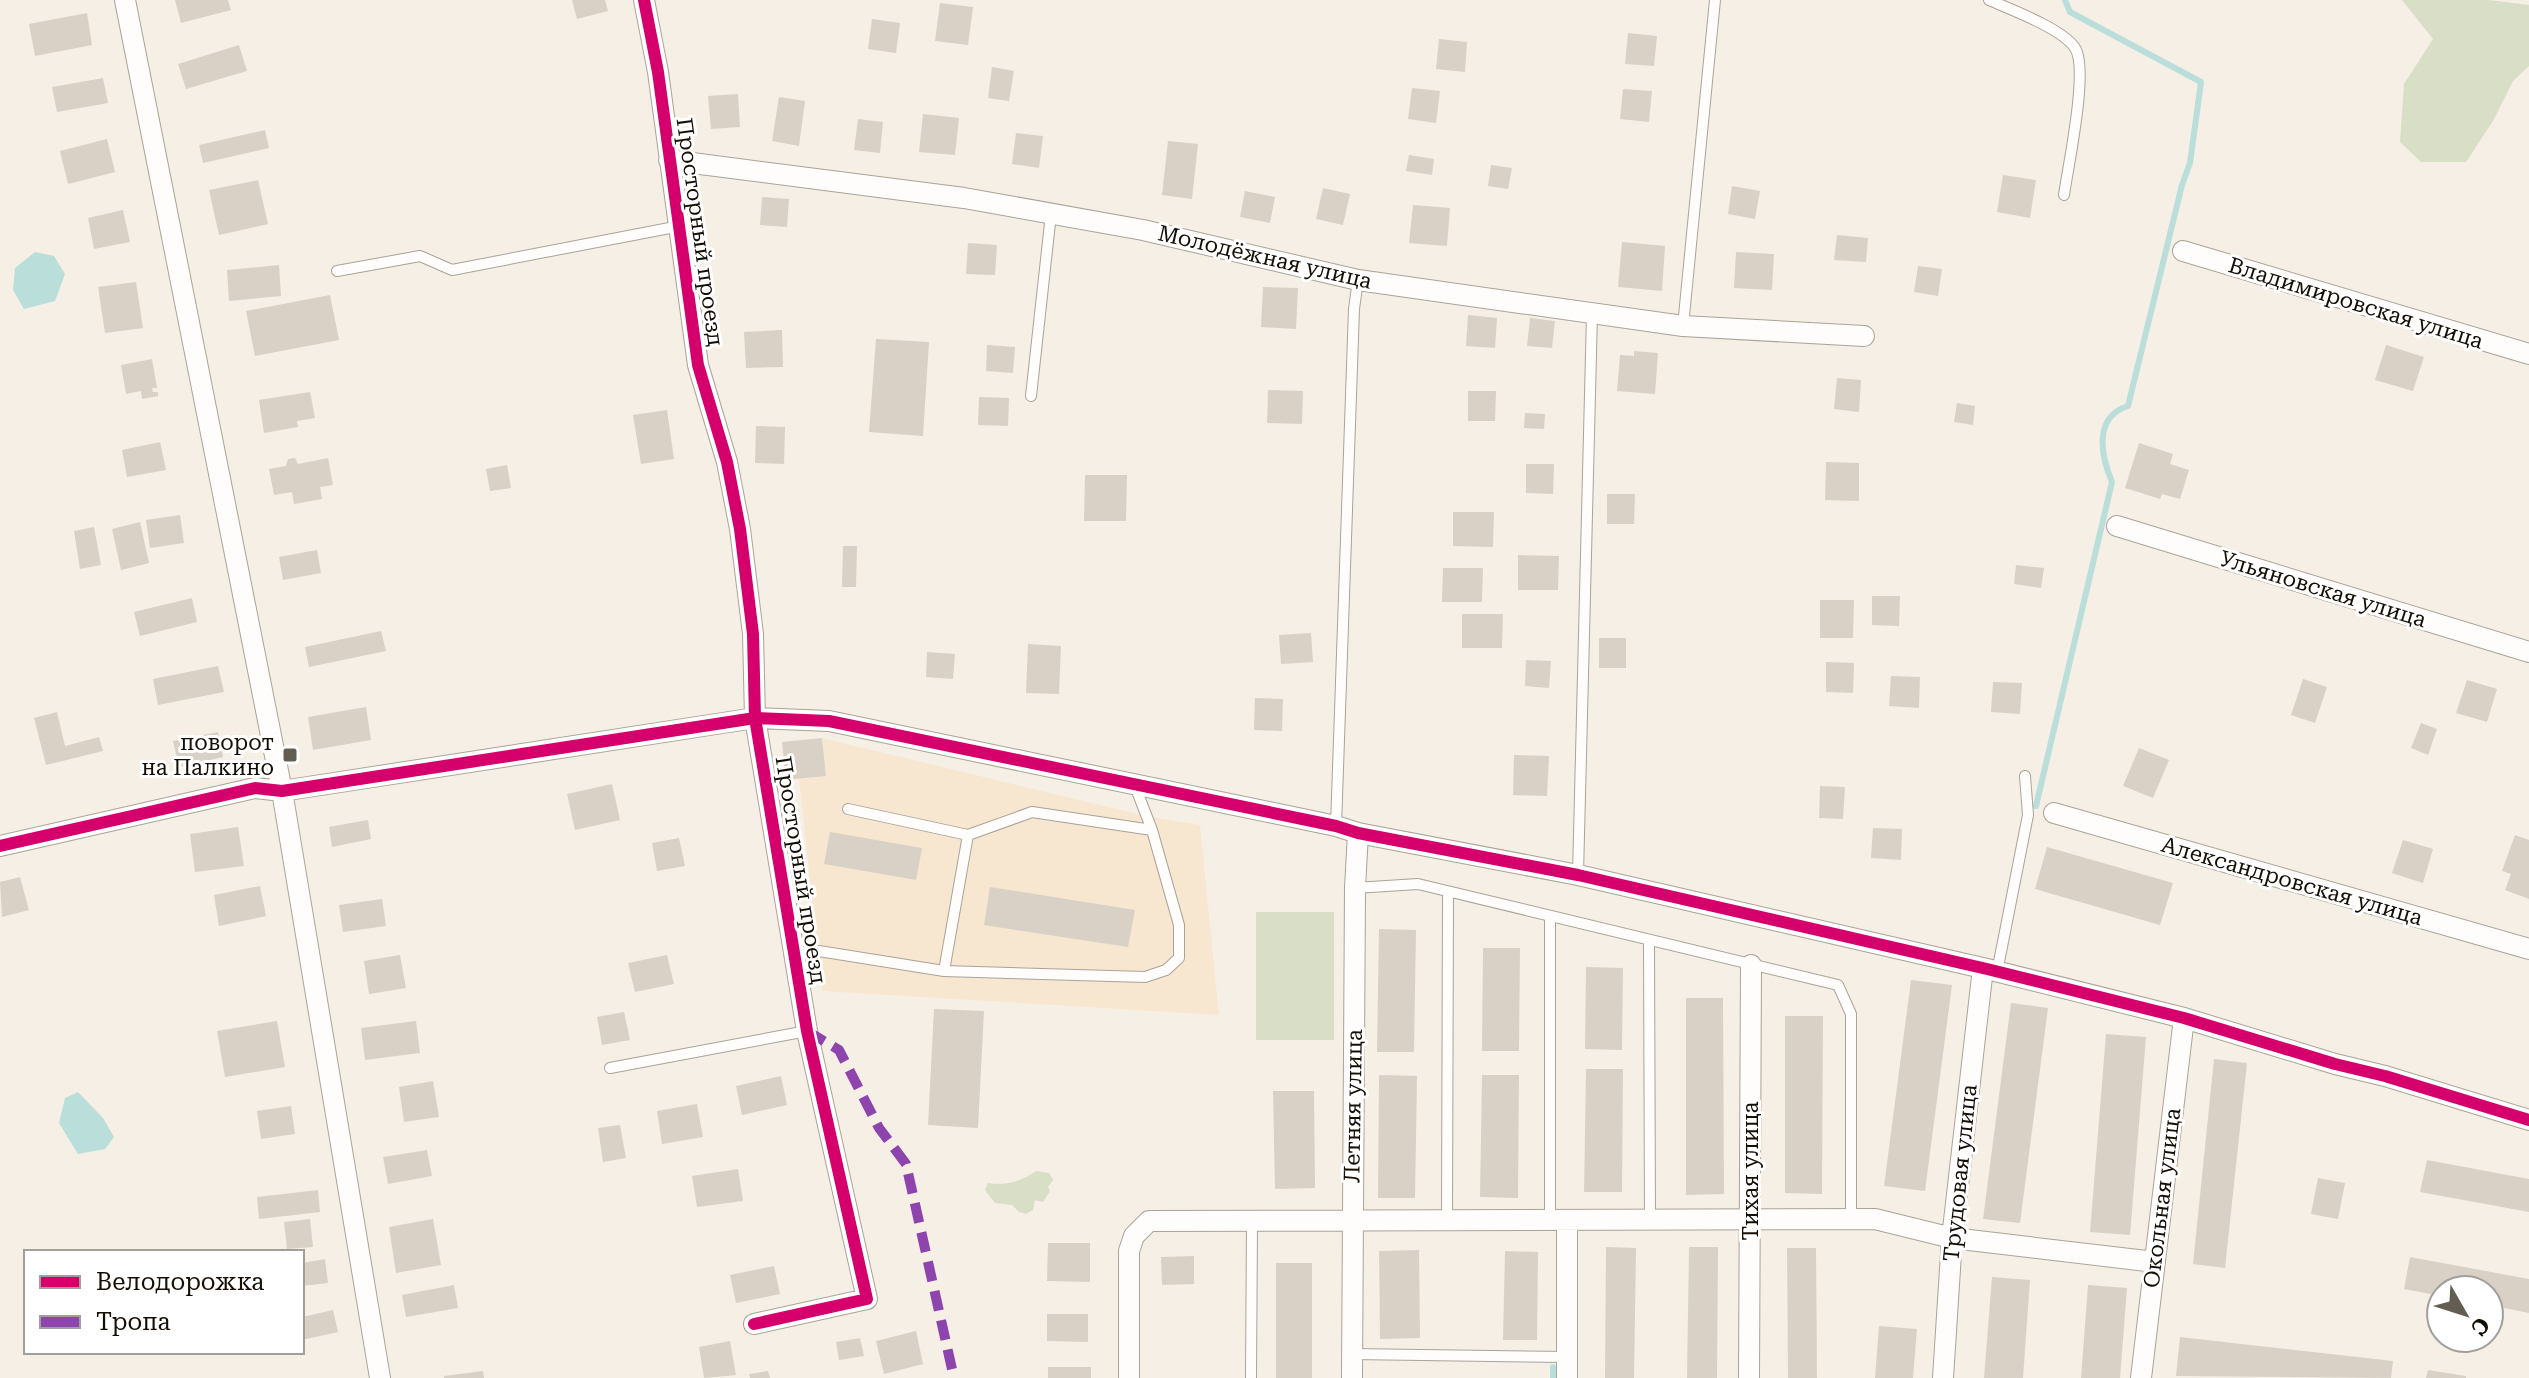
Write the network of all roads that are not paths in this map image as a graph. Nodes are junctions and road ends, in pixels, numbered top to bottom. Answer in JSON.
{"nodes":[{"id":1,"x":125,"y":0,"type":"edge"},
{"id":2,"x":644,"y":0,"type":"edge"},
{"id":3,"x":1715,"y":0,"type":"edge"},
{"id":4,"x":1989,"y":0,"type":"edge"},
{"id":5,"x":669,"y":160,"type":"junction"},
{"id":6,"x":2064,"y":195,"type":"dead end"},
{"id":7,"x":1051,"y":214,"type":"junction"},
{"id":8,"x":680,"y":226,"type":"junction"},
{"id":9,"x":2183,"y":251,"type":"dead end"},
{"id":10,"x":337,"y":271,"type":"dead end"},
{"id":11,"x":1358,"y":280,"type":"junction"},
{"id":12,"x":1592,"y":314,"type":"junction"},
{"id":13,"x":1683,"y":326,"type":"junction"},
{"id":14,"x":1864,"y":336,"type":"dead end"},
{"id":15,"x":2529,"y":354,"type":"edge"},
{"id":16,"x":1031,"y":396,"type":"dead end"},
{"id":17,"x":2117,"y":526,"type":"dead end"},
{"id":18,"x":2529,"y":652,"type":"edge"},
{"id":19,"x":755,"y":718,"type":"junction"},
{"id":20,"x":2025,"y":776,"type":"dead end"},
{"id":21,"x":1135,"y":786,"type":"junction"},
{"id":22,"x":282,"y":791,"type":"junction"},
{"id":23,"x":848,"y":809,"type":"dead end"},
{"id":24,"x":2054,"y":813,"type":"dead end"},
{"id":25,"x":1336,"y":826,"type":"junction"},
{"id":26,"x":1152,"y":830,"type":"junction"},
{"id":27,"x":1358,"y":833,"type":"junction"},
{"id":28,"x":968,"y":835,"type":"junction"},
{"id":29,"x":0,"y":846,"type":"edge"},
{"id":30,"x":1578,"y":875,"type":"junction"},
{"id":31,"x":1355,"y":888,"type":"junction"},
{"id":32,"x":1448,"y":892,"type":"junction"},
{"id":33,"x":1550,"y":916,"type":"junction"},
{"id":34,"x":1649,"y":940,"type":"junction"},
{"id":35,"x":2529,"y":949,"type":"edge"},
{"id":36,"x":795,"y":953,"type":"junction"},
{"id":37,"x":1751,"y":965,"type":"junction"},
{"id":38,"x":1990,"y":970,"type":"junction"},
{"id":39,"x":944,"y":971,"type":"junction"},
{"id":40,"x":2184,"y":1018,"type":"junction"},
{"id":41,"x":807,"y":1031,"type":"junction"},
{"id":42,"x":610,"y":1068,"type":"dead end"},
{"id":43,"x":2529,"y":1120,"type":"edge"},
{"id":44,"x":1851,"y":1219,"type":"junction"},
{"id":45,"x":1352,"y":1221,"type":"junction"},
{"id":46,"x":1447,"y":1221,"type":"junction"},
{"id":47,"x":1650,"y":1221,"type":"junction"},
{"id":48,"x":1749,"y":1221,"type":"junction"},
{"id":49,"x":1558,"y":1222,"type":"junction"},
{"id":50,"x":1252,"y":1223,"type":"junction"},
{"id":51,"x":1952,"y":1238,"type":"junction"},
{"id":52,"x":2155,"y":1262,"type":"junction"},
{"id":53,"x":754,"y":1324,"type":"dead end"},
{"id":54,"x":1352,"y":1354,"type":"junction"},
{"id":55,"x":1567,"y":1357,"type":"junction"},
{"id":56,"x":380,"y":1378,"type":"edge"},
{"id":57,"x":1129,"y":1378,"type":"edge"},
{"id":58,"x":1251,"y":1378,"type":"edge"},
{"id":59,"x":1352,"y":1378,"type":"edge"},
{"id":60,"x":1567,"y":1378,"type":"edge"},
{"id":61,"x":1749,"y":1378,"type":"edge"},
{"id":62,"x":1943,"y":1378,"type":"edge"},
{"id":63,"x":2141,"y":1378,"type":"edge"}],
"edges":[{"from":1,"to":22,"type":"street"},
{"from":2,"to":5,"type":"street","name":"Просторный проезд"},
{"from":3,"to":13,"type":"lane"},
{"from":4,"to":6,"type":"lane"},
{"from":5,"to":7,"type":"street","name":"Молодёжная улица"},
{"from":5,"to":8,"type":"street","name":"Просторный проезд"},
{"from":7,"to":11,"type":"street","name":"Молодёжная улица"},
{"from":7,"to":16,"type":"lane"},
{"from":8,"to":10,"type":"lane"},
{"from":8,"to":19,"type":"street","name":"Просторный проезд"},
{"from":9,"to":15,"type":"street","name":"Владимировская улица"},
{"from":11,"to":12,"type":"street","name":"Молодёжная улица"},
{"from":11,"to":25,"type":"lane"},
{"from":12,"to":13,"type":"street","name":"Молодёжная улица"},
{"from":12,"to":30,"type":"lane"},
{"from":13,"to":14,"type":"street","name":"Молодёжная улица"},
{"from":17,"to":18,"type":"street","name":"Ульяновская улица"},
{"from":19,"to":21,"type":"street"},
{"from":19,"to":22,"type":"street"},
{"from":19,"to":36,"type":"street","name":"Просторный проезд"},
{"from":20,"to":38,"type":"lane"},
{"from":21,"to":25,"type":"street"},
{"from":21,"to":26,"type":"lane"},
{"from":22,"to":29,"type":"street"},
{"from":22,"to":56,"type":"street"},
{"from":23,"to":28,"type":"lane"},
{"from":24,"to":35,"type":"street","name":"Александровская улица"},
{"from":25,"to":27,"type":"street"},
{"from":26,"to":28,"type":"lane"},
{"from":26,"to":39,"type":"lane"},
{"from":27,"to":30,"type":"street"},
{"from":27,"to":31,"type":"street","name":"Летняя улица"},
{"from":28,"to":39,"type":"lane"},
{"from":30,"to":38,"type":"street"},
{"from":31,"to":32,"type":"lane"},
{"from":31,"to":45,"type":"street","name":"Летняя улица"},
{"from":32,"to":33,"type":"lane"},
{"from":32,"to":46,"type":"lane"},
{"from":33,"to":34,"type":"lane"},
{"from":33,"to":49,"type":"lane"},
{"from":34,"to":37,"type":"lane"},
{"from":34,"to":47,"type":"lane"},
{"from":36,"to":39,"type":"lane"},
{"from":36,"to":41,"type":"street","name":"Просторный проезд"},
{"from":37,"to":44,"type":"lane"},
{"from":37,"to":48,"type":"street","name":"Тихая улица"},
{"from":38,"to":40,"type":"street"},
{"from":38,"to":51,"type":"street","name":"Трудовая улица"},
{"from":40,"to":43,"type":"street"},
{"from":40,"to":52,"type":"street","name":"Окольная улица"},
{"from":41,"to":42,"type":"lane"},
{"from":41,"to":53,"type":"street","name":"Просторный проезд"},
{"from":44,"to":48,"type":"street"},
{"from":44,"to":51,"type":"street"},
{"from":45,"to":46,"type":"street"},
{"from":45,"to":50,"type":"street"},
{"from":45,"to":54,"type":"street","name":"Летняя улица"},
{"from":46,"to":49,"type":"street"},
{"from":47,"to":48,"type":"street"},
{"from":47,"to":49,"type":"street"},
{"from":48,"to":61,"type":"street","name":"Тихая улица"},
{"from":49,"to":55,"type":"street"},
{"from":50,"to":57,"type":"street"},
{"from":50,"to":58,"type":"lane"},
{"from":51,"to":52,"type":"street"},
{"from":51,"to":62,"type":"street","name":"Трудовая улица"},
{"from":52,"to":63,"type":"street","name":"Окольная улица"},
{"from":54,"to":55,"type":"lane"},
{"from":54,"to":59,"type":"street","name":"Летняя улица"},
{"from":55,"to":60,"type":"street"}]}
